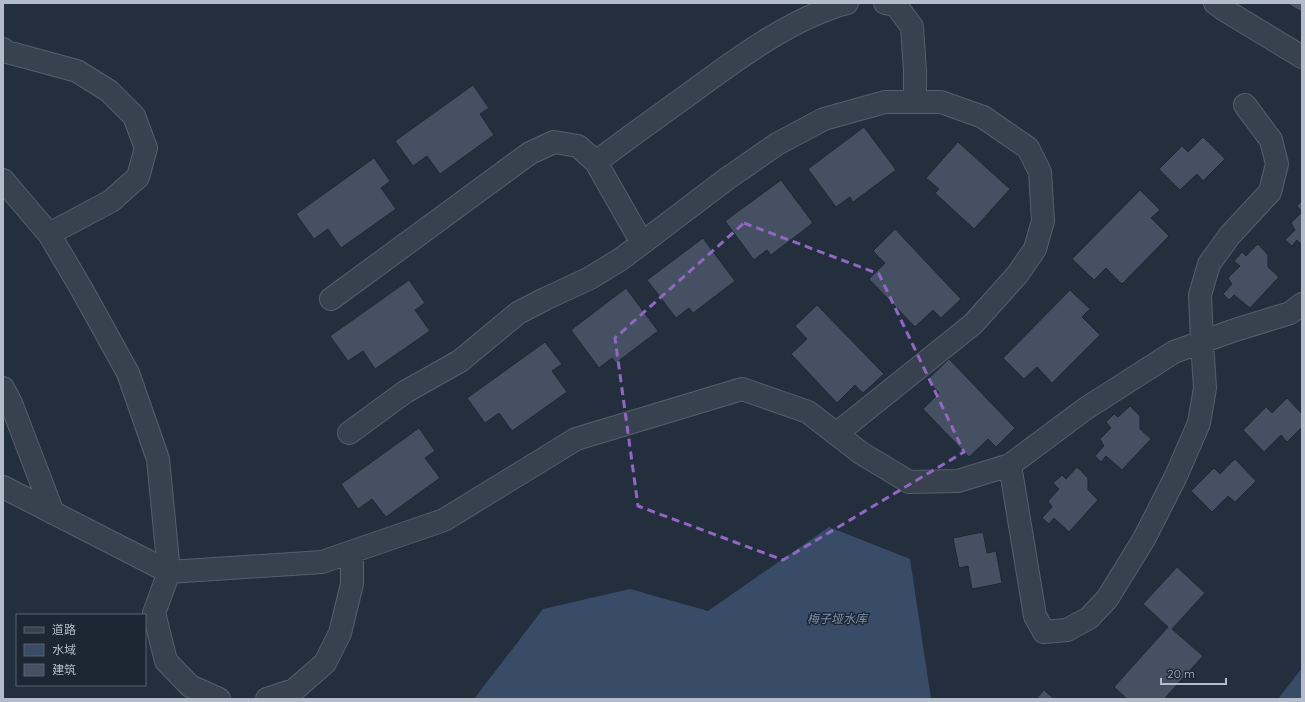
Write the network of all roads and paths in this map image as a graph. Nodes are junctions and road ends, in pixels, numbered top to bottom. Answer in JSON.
{"nodes":[{"id":1,"x":847,"y":3,"type":"edge"},
{"id":2,"x":885,"y":3,"type":"edge"},
{"id":3,"x":1215,"y":3,"type":"edge"},
{"id":4,"x":3,"y":49,"type":"edge"},
{"id":5,"x":1302,"y":57,"type":"edge"},
{"id":6,"x":915,"y":102,"type":"junction"},
{"id":7,"x":1245,"y":105,"type":"dead end"},
{"id":8,"x":596,"y":162,"type":"junction"},
{"id":9,"x":3,"y":180,"type":"edge"},
{"id":10,"x":49,"y":234,"type":"junction"},
{"id":11,"x":642,"y":243,"type":"junction"},
{"id":12,"x":331,"y":299,"type":"dead end"},
{"id":13,"x":1302,"y":304,"type":"edge"},
{"id":14,"x":1202,"y":342,"type":"junction"},
{"id":15,"x":3,"y":388,"type":"edge"},
{"id":16,"x":349,"y":433,"type":"dead end"},
{"id":17,"x":836,"y":434,"type":"junction"},
{"id":18,"x":1010,"y":465,"type":"junction"},
{"id":19,"x":3,"y":487,"type":"edge"},
{"id":20,"x":53,"y":513,"type":"junction"},
{"id":21,"x":352,"y":552,"type":"junction"},
{"id":22,"x":169,"y":572,"type":"junction"},
{"id":23,"x":219,"y":699,"type":"edge"},
{"id":24,"x":267,"y":699,"type":"edge"}],
"edges":[{"from":1,"to":8,"type":"lane"},
{"from":2,"to":6,"type":"lane"},
{"from":3,"to":5,"type":"lane"},
{"from":4,"to":10,"type":"lane"},
{"from":6,"to":11,"type":"lane"},
{"from":6,"to":17,"type":"lane"},
{"from":7,"to":14,"type":"lane"},
{"from":8,"to":11,"type":"lane"},
{"from":8,"to":12,"type":"lane"},
{"from":9,"to":10,"type":"lane"},
{"from":10,"to":22,"type":"lane"},
{"from":11,"to":16,"type":"lane"},
{"from":13,"to":14,"type":"lane"},
{"from":14,"to":18,"type":"lane"},
{"from":14,"to":18,"type":"lane"},
{"from":15,"to":20,"type":"lane"},
{"from":17,"to":18,"type":"lane"},
{"from":17,"to":21,"type":"lane"},
{"from":19,"to":20,"type":"lane"},
{"from":20,"to":22,"type":"lane"},
{"from":21,"to":22,"type":"lane"},
{"from":21,"to":24,"type":"lane"},
{"from":22,"to":23,"type":"lane"}]}
